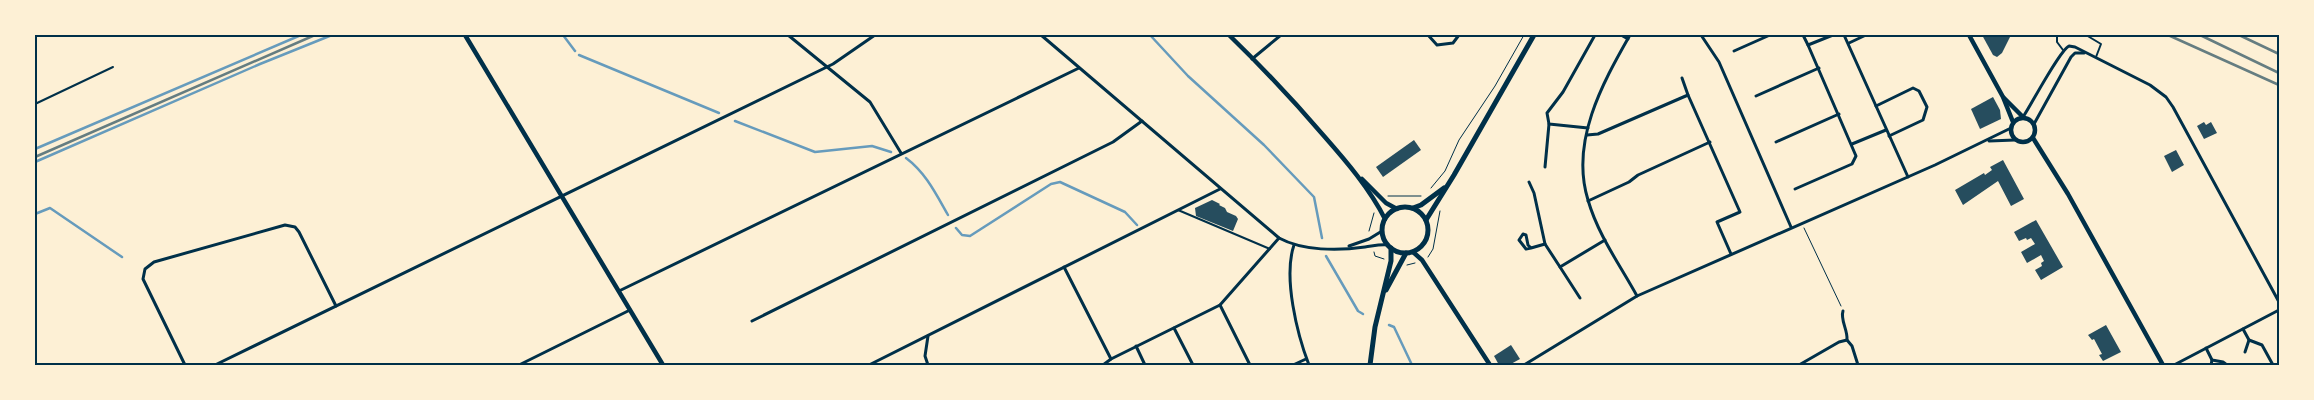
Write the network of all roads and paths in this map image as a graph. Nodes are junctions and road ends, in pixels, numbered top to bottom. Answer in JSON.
{"nodes":[{"id":1,"x":465,"y":35,"type":"edge"},
{"id":2,"x":788,"y":35,"type":"edge"},
{"id":3,"x":874,"y":35,"type":"edge"},
{"id":4,"x":1042,"y":35,"type":"edge"},
{"id":5,"x":1229,"y":35,"type":"edge"},
{"id":6,"x":1281,"y":35,"type":"edge"},
{"id":7,"x":1428,"y":35,"type":"edge"},
{"id":8,"x":1459,"y":35,"type":"edge"},
{"id":9,"x":1524,"y":35,"type":"edge"},
{"id":10,"x":1534,"y":35,"type":"edge"},
{"id":11,"x":1595,"y":35,"type":"edge"},
{"id":12,"x":1621,"y":35,"type":"edge"},
{"id":13,"x":1701,"y":35,"type":"edge"},
{"id":14,"x":1770,"y":35,"type":"edge"},
{"id":15,"x":1804,"y":35,"type":"edge"},
{"id":16,"x":1833,"y":35,"type":"edge"},
{"id":17,"x":1844,"y":35,"type":"edge"},
{"id":18,"x":1866,"y":35,"type":"edge"},
{"id":19,"x":1969,"y":35,"type":"edge"},
{"id":20,"x":2057,"y":35,"type":"edge"},
{"id":21,"x":2086,"y":35,"type":"edge"},
{"id":22,"x":1629,"y":37,"type":"edge"},
{"id":23,"x":1849,"y":43,"type":"junction"},
{"id":24,"x":1808,"y":45,"type":"junction"},
{"id":25,"x":2063,"y":50,"type":"junction"},
{"id":26,"x":1734,"y":51,"type":"dead end"},
{"id":27,"x":2089,"y":54,"type":"junction"},
{"id":28,"x":2096,"y":57,"type":"junction"},
{"id":29,"x":1252,"y":59,"type":"junction"},
{"id":30,"x":112,"y":67,"type":"dead end"},
{"id":31,"x":827,"y":67,"type":"junction"},
{"id":32,"x":1079,"y":68,"type":"junction"},
{"id":33,"x":1819,"y":68,"type":"junction"},
{"id":34,"x":1682,"y":78,"type":"dead end"},
{"id":35,"x":1688,"y":95,"type":"junction"},
{"id":36,"x":1756,"y":96,"type":"dead end"},
{"id":37,"x":2003,"y":97,"type":"junction"},
{"id":38,"x":35,"y":104,"type":"edge"},
{"id":39,"x":1876,"y":106,"type":"junction"},
{"id":40,"x":1839,"y":114,"type":"junction"},
{"id":41,"x":2023,"y":117,"type":"junction"},
{"id":42,"x":1142,"y":121,"type":"junction"},
{"id":43,"x":2013,"y":122,"type":"junction"},
{"id":44,"x":1548,"y":124,"type":"junction"},
{"id":45,"x":2034,"y":124,"type":"junction"},
{"id":46,"x":1588,"y":128,"type":"junction"},
{"id":47,"x":2011,"y":128,"type":"junction"},
{"id":48,"x":1886,"y":130,"type":"junction"},
{"id":49,"x":1587,"y":135,"type":"junction"},
{"id":50,"x":1889,"y":136,"type":"junction"},
{"id":51,"x":2033,"y":138,"type":"junction"},
{"id":52,"x":2016,"y":140,"type":"junction"},
{"id":53,"x":1710,"y":142,"type":"junction"},
{"id":54,"x":1776,"y":142,"type":"dead end"},
{"id":55,"x":1986,"y":142,"type":"junction"},
{"id":56,"x":1852,"y":144,"type":"junction"},
{"id":57,"x":901,"y":153,"type":"junction"},
{"id":58,"x":1545,"y":166,"type":"dead end"},
{"id":59,"x":1354,"y":171,"type":"junction"},
{"id":60,"x":1908,"y":176,"type":"junction"},
{"id":61,"x":1529,"y":182,"type":"dead end"},
{"id":62,"x":1448,"y":185,"type":"junction"},
{"id":63,"x":1220,"y":189,"type":"junction"},
{"id":64,"x":1795,"y":189,"type":"dead end"},
{"id":65,"x":1430,"y":190,"type":"dead end"},
{"id":66,"x":1384,"y":195,"type":"dead end"},
{"id":67,"x":1425,"y":196,"type":"dead end"},
{"id":68,"x":562,"y":197,"type":"junction"},
{"id":69,"x":1588,"y":201,"type":"junction"},
{"id":70,"x":1413,"y":208,"type":"junction"},
{"id":71,"x":1436,"y":208,"type":"dead end"},
{"id":72,"x":1397,"y":209,"type":"junction"},
{"id":73,"x":1178,"y":210,"type":"junction"},
{"id":74,"x":1374,"y":210,"type":"dead end"},
{"id":75,"x":1385,"y":219,"type":"junction"},
{"id":76,"x":1426,"y":220,"type":"junction"},
{"id":77,"x":1791,"y":227,"type":"junction"},
{"id":78,"x":1803,"y":228,"type":"dead end"},
{"id":79,"x":1382,"y":231,"type":"junction"},
{"id":80,"x":1368,"y":235,"type":"dead end"},
{"id":81,"x":1279,"y":238,"type":"junction"},
{"id":82,"x":1605,"y":240,"type":"junction"},
{"id":83,"x":1545,"y":244,"type":"junction"},
{"id":84,"x":1294,"y":245,"type":"junction"},
{"id":85,"x":1390,"y":246,"type":"junction"},
{"id":86,"x":1345,"y":248,"type":"junction"},
{"id":87,"x":1531,"y":248,"type":"junction"},
{"id":88,"x":1270,"y":249,"type":"junction"},
{"id":89,"x":1373,"y":249,"type":"dead end"},
{"id":90,"x":1433,"y":250,"type":"dead end"},
{"id":91,"x":1413,"y":252,"type":"junction"},
{"id":92,"x":1406,"y":253,"type":"junction"},
{"id":93,"x":1731,"y":254,"type":"junction"},
{"id":94,"x":1388,"y":260,"type":"dead end"},
{"id":95,"x":1064,"y":267,"type":"junction"},
{"id":96,"x":1560,"y":267,"type":"junction"},
{"id":97,"x":619,"y":291,"type":"junction"},
{"id":98,"x":1637,"y":296,"type":"junction"},
{"id":99,"x":1580,"y":298,"type":"dead end"},
{"id":100,"x":1381,"y":300,"type":"junction"},
{"id":101,"x":2279,"y":302,"type":"edge"},
{"id":102,"x":1220,"y":305,"type":"junction"},
{"id":103,"x":336,"y":306,"type":"junction"},
{"id":104,"x":630,"y":310,"type":"junction"},
{"id":105,"x":1842,"y":310,"type":"joint"},
{"id":106,"x":2279,"y":310,"type":"edge"},
{"id":107,"x":752,"y":321,"type":"dead end"},
{"id":108,"x":1174,"y":328,"type":"junction"},
{"id":109,"x":2243,"y":329,"type":"junction"},
{"id":110,"x":928,"y":336,"type":"junction"},
{"id":111,"x":1847,"y":340,"type":"junction"},
{"id":112,"x":2249,"y":340,"type":"junction"},
{"id":113,"x":1136,"y":346,"type":"junction"},
{"id":114,"x":2206,"y":348,"type":"junction"},
{"id":115,"x":2245,"y":352,"type":"dead end"},
{"id":116,"x":1111,"y":358,"type":"junction"},
{"id":117,"x":1306,"y":359,"type":"junction"},
{"id":118,"x":2212,"y":360,"type":"junction"},
{"id":119,"x":1106,"y":364,"type":"edge"},
{"id":120,"x":185,"y":365,"type":"edge"},
{"id":121,"x":215,"y":365,"type":"edge"},
{"id":122,"x":519,"y":365,"type":"edge"},
{"id":123,"x":664,"y":365,"type":"edge"},
{"id":124,"x":869,"y":365,"type":"edge"},
{"id":125,"x":928,"y":365,"type":"edge"},
{"id":126,"x":1145,"y":365,"type":"edge"},
{"id":127,"x":1193,"y":365,"type":"edge"},
{"id":128,"x":1250,"y":365,"type":"edge"},
{"id":129,"x":1293,"y":365,"type":"edge"},
{"id":130,"x":1309,"y":365,"type":"edge"},
{"id":131,"x":1370,"y":365,"type":"edge"},
{"id":132,"x":1490,"y":365,"type":"edge"},
{"id":133,"x":1524,"y":365,"type":"edge"},
{"id":134,"x":1799,"y":365,"type":"edge"},
{"id":135,"x":1858,"y":365,"type":"edge"},
{"id":136,"x":2162,"y":365,"type":"edge"},
{"id":137,"x":2174,"y":365,"type":"edge"},
{"id":138,"x":2211,"y":365,"type":"edge"},
{"id":139,"x":2227,"y":365,"type":"edge"},
{"id":140,"x":2273,"y":365,"type":"edge"}],
"edges":[{"from":1,"to":68,"type":"street"},
{"from":2,"to":31,"type":"street"},
{"from":3,"to":31,"type":"street"},
{"from":4,"to":32,"type":"street"},
{"from":5,"to":29,"type":"street"},
{"from":6,"to":29,"type":"street"},
{"from":7,"to":8,"type":"street"},
{"from":9,"to":65,"type":"path"},
{"from":10,"to":62,"type":"main road"},
{"from":11,"to":44,"type":"street"},
{"from":12,"to":22,"type":"street"},
{"from":13,"to":77,"type":"street"},
{"from":14,"to":26,"type":"street"},
{"from":15,"to":24,"type":"street"},
{"from":16,"to":24,"type":"street"},
{"from":17,"to":23,"type":"street"},
{"from":18,"to":23,"type":"street"},
{"from":19,"to":37,"type":"street"},
{"from":20,"to":25,"type":"lane"},
{"from":21,"to":28,"type":"lane"},
{"from":22,"to":46,"type":"street"},
{"from":23,"to":39,"type":"street"},
{"from":24,"to":33,"type":"street"},
{"from":25,"to":27,"type":"street"},
{"from":25,"to":41,"type":"street"},
{"from":27,"to":28,"type":"street"},
{"from":27,"to":45,"type":"street"},
{"from":28,"to":101,"type":"street"},
{"from":29,"to":59,"type":"street"},
{"from":30,"to":38,"type":"lane"},
{"from":31,"to":57,"type":"street"},
{"from":31,"to":68,"type":"street"},
{"from":32,"to":42,"type":"street"},
{"from":32,"to":57,"type":"street"},
{"from":33,"to":36,"type":"street"},
{"from":33,"to":40,"type":"street"},
{"from":34,"to":35,"type":"street"},
{"from":35,"to":49,"type":"street"},
{"from":35,"to":53,"type":"street"},
{"from":37,"to":41,"type":"street"},
{"from":37,"to":43,"type":"street"},
{"from":39,"to":48,"type":"street"},
{"from":39,"to":50,"type":"street"},
{"from":40,"to":54,"type":"street"},
{"from":40,"to":56,"type":"street"},
{"from":41,"to":43,"type":"street"},
{"from":41,"to":45,"type":"street"},
{"from":42,"to":63,"type":"street"},
{"from":42,"to":107,"type":"street"},
{"from":43,"to":47,"type":"street"},
{"from":44,"to":46,"type":"street"},
{"from":44,"to":58,"type":"street"},
{"from":45,"to":51,"type":"street"},
{"from":46,"to":49,"type":"street"},
{"from":47,"to":52,"type":"street"},
{"from":47,"to":55,"type":"street"},
{"from":48,"to":50,"type":"street"},
{"from":48,"to":56,"type":"street"},
{"from":49,"to":69,"type":"street"},
{"from":50,"to":60,"type":"street"},
{"from":51,"to":52,"type":"street"},
{"from":51,"to":136,"type":"street"},
{"from":52,"to":55,"type":"street"},
{"from":53,"to":69,"type":"street"},
{"from":53,"to":93,"type":"street"},
{"from":55,"to":60,"type":"street"},
{"from":56,"to":64,"type":"street"},
{"from":57,"to":97,"type":"street"},
{"from":59,"to":72,"type":"street"},
{"from":59,"to":75,"type":"street"},
{"from":60,"to":77,"type":"street"},
{"from":61,"to":83,"type":"street"},
{"from":62,"to":70,"type":"main road"},
{"from":62,"to":76,"type":"main road"},
{"from":63,"to":73,"type":"street"},
{"from":63,"to":81,"type":"street"},
{"from":66,"to":67,"type":"path"},
{"from":68,"to":97,"type":"street"},
{"from":68,"to":103,"type":"street"},
{"from":69,"to":82,"type":"street"},
{"from":70,"to":72,"type":"main road"},
{"from":70,"to":76,"type":"main road"},
{"from":71,"to":90,"type":"path"},
{"from":72,"to":75,"type":"main road"},
{"from":73,"to":88,"type":"lane"},
{"from":73,"to":95,"type":"street"},
{"from":74,"to":80,"type":"path"},
{"from":75,"to":79,"type":"main road"},
{"from":76,"to":91,"type":"main road"},
{"from":77,"to":93,"type":"street"},
{"from":78,"to":105,"type":"path"},
{"from":79,"to":85,"type":"main road"},
{"from":79,"to":86,"type":"street"},
{"from":81,"to":84,"type":"street"},
{"from":81,"to":88,"type":"street"},
{"from":82,"to":96,"type":"street"},
{"from":82,"to":98,"type":"street"},
{"from":83,"to":87,"type":"street"},
{"from":83,"to":96,"type":"street"},
{"from":84,"to":86,"type":"street"},
{"from":84,"to":117,"type":"street"},
{"from":85,"to":86,"type":"street"},
{"from":85,"to":92,"type":"main road"},
{"from":85,"to":100,"type":"main road"},
{"from":87,"to":87,"type":"street"},
{"from":88,"to":102,"type":"street"},
{"from":89,"to":94,"type":"path"},
{"from":91,"to":92,"type":"main road"},
{"from":91,"to":132,"type":"street"},
{"from":92,"to":100,"type":"main road"},
{"from":93,"to":98,"type":"street"},
{"from":95,"to":110,"type":"street"},
{"from":95,"to":116,"type":"street"},
{"from":96,"to":99,"type":"street"},
{"from":97,"to":104,"type":"street"},
{"from":98,"to":133,"type":"street"},
{"from":100,"to":131,"type":"main road"},
{"from":102,"to":108,"type":"street"},
{"from":102,"to":128,"type":"street"},
{"from":103,"to":120,"type":"street"},
{"from":103,"to":121,"type":"street"},
{"from":104,"to":122,"type":"street"},
{"from":104,"to":123,"type":"street"},
{"from":105,"to":111,"type":"street"},
{"from":106,"to":109,"type":"street"},
{"from":108,"to":113,"type":"street"},
{"from":108,"to":127,"type":"street"},
{"from":109,"to":112,"type":"street"},
{"from":109,"to":114,"type":"street"},
{"from":110,"to":124,"type":"street"},
{"from":110,"to":125,"type":"street"},
{"from":111,"to":134,"type":"street"},
{"from":111,"to":135,"type":"street"},
{"from":112,"to":115,"type":"street"},
{"from":112,"to":140,"type":"street"},
{"from":113,"to":116,"type":"street"},
{"from":113,"to":126,"type":"street"},
{"from":114,"to":118,"type":"street"},
{"from":114,"to":137,"type":"street"},
{"from":116,"to":119,"type":"street"},
{"from":117,"to":129,"type":"street"},
{"from":117,"to":130,"type":"street"},
{"from":118,"to":138,"type":"street"},
{"from":118,"to":139,"type":"street"}]}
